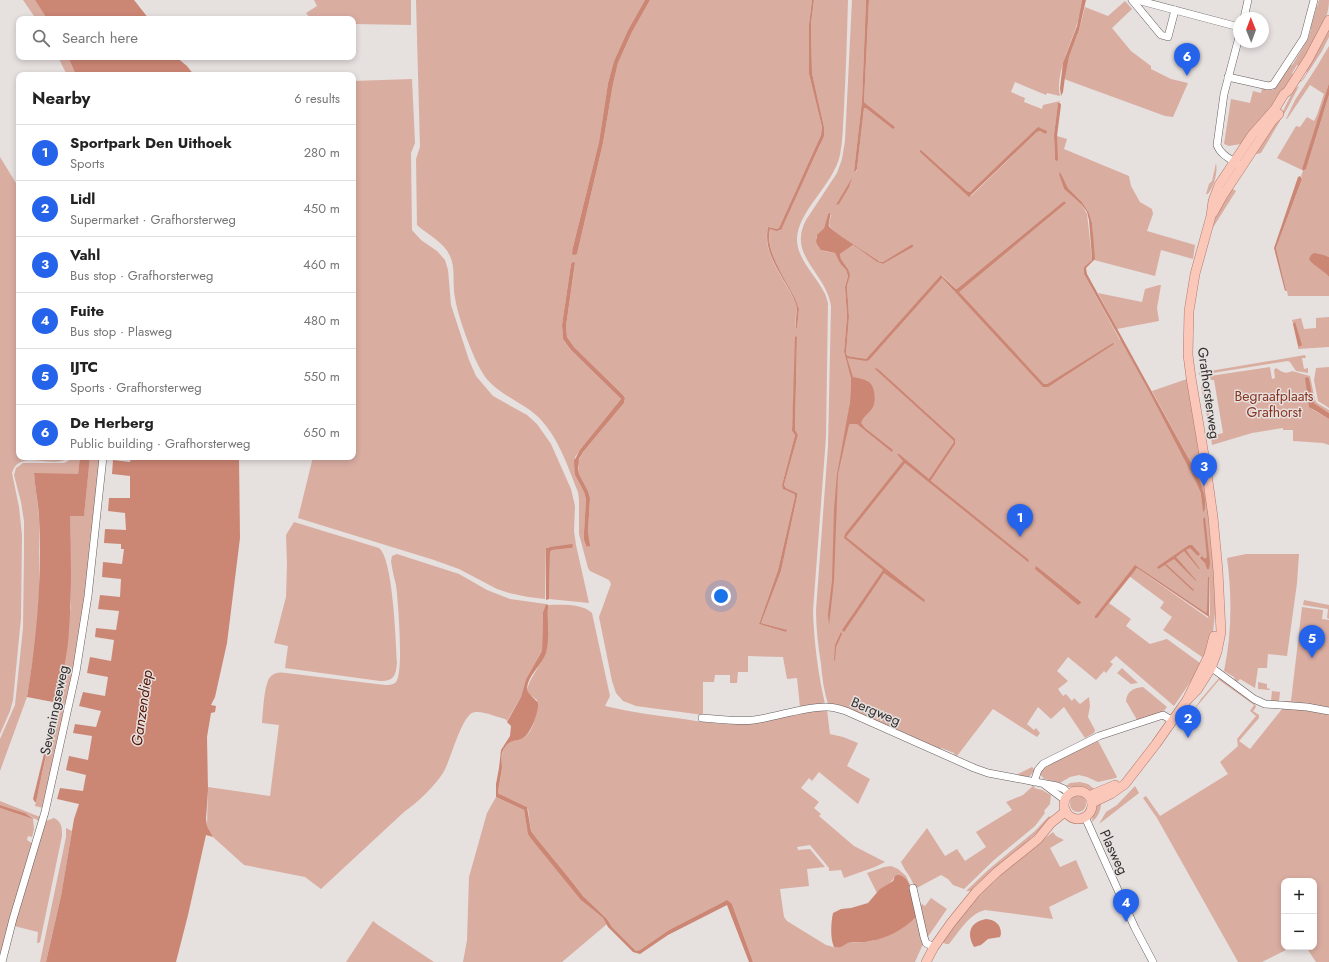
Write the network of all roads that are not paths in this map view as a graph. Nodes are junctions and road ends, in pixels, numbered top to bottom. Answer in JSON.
{"nodes":[{"id":1,"x":1132,"y":0,"type":"edge"},
{"id":2,"x":1137,"y":0,"type":"edge"},
{"id":3,"x":1248,"y":0,"type":"edge"},
{"id":4,"x":1314,"y":0,"type":"edge"},
{"id":5,"x":1175,"y":10,"type":"junction"},
{"id":6,"x":1245,"y":12,"type":"edge"},
{"id":7,"x":1329,"y":20,"type":"edge"},
{"id":8,"x":1233,"y":25,"type":"edge"},
{"id":9,"x":1236,"y":48,"type":"edge"},
{"id":10,"x":1228,"y":76,"type":"junction"},
{"id":11,"x":1288,"y":91,"type":"junction"},
{"id":12,"x":1234,"y":162,"type":"junction"},
{"id":13,"x":1242,"y":166,"type":"junction"},
{"id":14,"x":1211,"y":216,"type":"junction"},
{"id":15,"x":103,"y":460,"type":"edge"},
{"id":16,"x":1208,"y":666,"type":"junction"},
{"id":17,"x":1329,"y":711,"type":"edge"},
{"id":18,"x":702,"y":718,"type":"dead end"},
{"id":19,"x":1173,"y":721,"type":"junction"},
{"id":20,"x":1034,"y":782,"type":"junction"},
{"id":21,"x":1067,"y":797,"type":"junction"},
{"id":22,"x":1091,"y":799,"type":"junction"},
{"id":23,"x":1068,"y":814,"type":"junction"},
{"id":24,"x":1085,"y":817,"type":"junction"},
{"id":25,"x":913,"y":888,"type":"dead end"},
{"id":26,"x":934,"y":947,"type":"junction"},
{"id":27,"x":2,"y":962,"type":"edge"},
{"id":28,"x":926,"y":962,"type":"edge"},
{"id":29,"x":1153,"y":962,"type":"edge"}],
"edges":[{"from":1,"to":5,"type":"street"},
{"from":2,"to":5,"type":"street"},
{"from":3,"to":6,"type":"street"},
{"from":4,"to":10,"type":"street"},
{"from":5,"to":8,"type":"street"},
{"from":7,"to":11,"type":"main road","name":"Grafhorsterweg"},
{"from":9,"to":10,"type":"street"},
{"from":10,"to":12,"type":"street"},
{"from":11,"to":12,"type":"main road","name":"Grafhorsterweg"},
{"from":11,"to":13,"type":"main road","name":"Grafhorsterweg"},
{"from":12,"to":13,"type":"street"},
{"from":12,"to":14,"type":"main road","name":"Grafhorsterweg"},
{"from":13,"to":14,"type":"main road","name":"Grafhorsterweg"},
{"from":14,"to":16,"type":"main road","name":"Grafhorsterweg"},
{"from":15,"to":27,"type":"street","name":"Seveningseweg"},
{"from":16,"to":17,"type":"street"},
{"from":16,"to":19,"type":"main road","name":"Grafhorsterweg"},
{"from":18,"to":20,"type":"street","name":"Bergweg"},
{"from":19,"to":20,"type":"street"},
{"from":19,"to":22,"type":"main road","name":"Grafhorsterweg"},
{"from":20,"to":21,"type":"street","name":"Bergweg"},
{"from":21,"to":22,"type":"main road"},
{"from":21,"to":23,"type":"main road"},
{"from":22,"to":24,"type":"main road"},
{"from":23,"to":24,"type":"main road"},
{"from":23,"to":26,"type":"main road"},
{"from":24,"to":29,"type":"street","name":"Plasweg"},
{"from":25,"to":26,"type":"street"},
{"from":26,"to":28,"type":"main road"}]}
